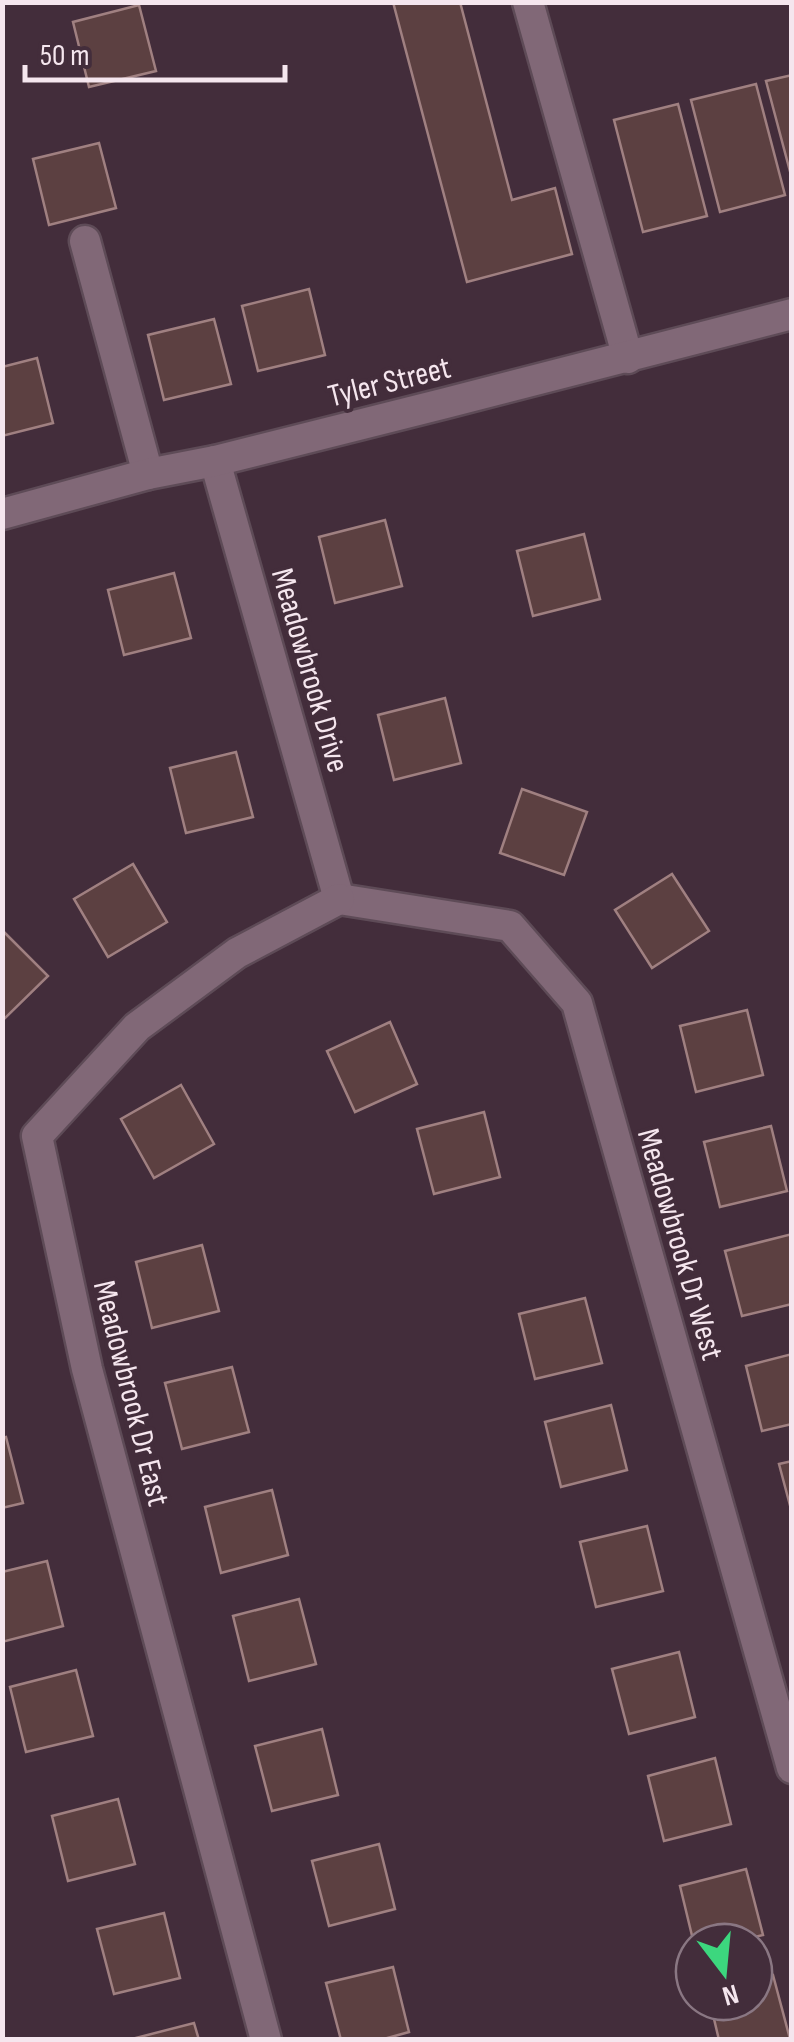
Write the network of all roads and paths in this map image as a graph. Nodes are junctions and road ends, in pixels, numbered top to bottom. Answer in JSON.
{"nodes":[{"id":1,"x":528,"y":2,"type":"edge"},
{"id":2,"x":85,"y":242,"type":"dead end"},
{"id":3,"x":792,"y":314,"type":"edge"},
{"id":4,"x":628,"y":358,"type":"junction"},
{"id":5,"x":215,"y":460,"type":"junction"},
{"id":6,"x":148,"y":474,"type":"junction"},
{"id":7,"x":2,"y":514,"type":"edge"},
{"id":8,"x":340,"y":899,"type":"junction"},
{"id":9,"x":792,"y":1768,"type":"edge"},
{"id":10,"x":266,"y":2040,"type":"edge"}],
"edges":[{"from":1,"to":4,"type":"street"},
{"from":2,"to":6,"type":"street"},
{"from":3,"to":4,"type":"street","name":"Tyler Street"},
{"from":4,"to":5,"type":"street","name":"Tyler Street"},
{"from":5,"to":6,"type":"street","name":"Tyler Street"},
{"from":5,"to":8,"type":"street","name":"Meadowbrook Drive"},
{"from":6,"to":7,"type":"street","name":"Tyler Street"},
{"from":8,"to":9,"type":"street","name":"Meadowbrook Dr West"},
{"from":8,"to":10,"type":"street","name":"Meadowbrook Dr East"}]}
